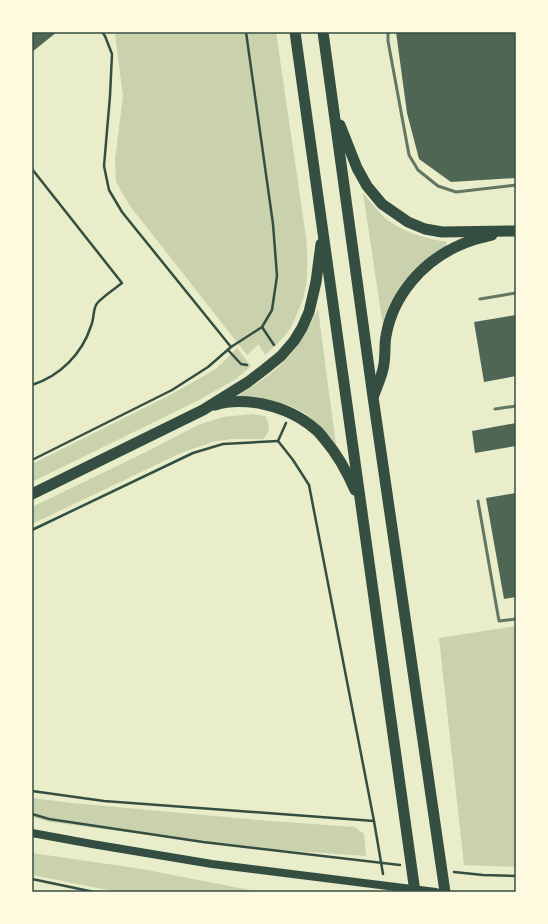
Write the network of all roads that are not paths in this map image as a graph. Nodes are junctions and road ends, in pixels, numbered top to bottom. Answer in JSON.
{"nodes":[{"id":1,"x":295,"y":32,"type":"edge"},
{"id":2,"x":323,"y":32,"type":"edge"},
{"id":3,"x":388,"y":32,"type":"edge"},
{"id":4,"x":334,"y":112,"type":"junction"},
{"id":5,"x":516,"y":185,"type":"edge"},
{"id":6,"x":323,"y":230,"type":"junction"},
{"id":7,"x":504,"y":231,"type":"junction"},
{"id":8,"x":516,"y":231,"type":"edge"},
{"id":9,"x":516,"y":293,"type":"edge"},
{"id":10,"x":480,"y":299,"type":"dead end"},
{"id":11,"x":373,"y":397,"type":"junction"},
{"id":12,"x":516,"y":406,"type":"edge"},
{"id":13,"x":495,"y":409,"type":"dead end"},
{"id":14,"x":203,"y":410,"type":"junction"},
{"id":15,"x":32,"y":494,"type":"edge"},
{"id":16,"x":478,"y":501,"type":"dead end"},
{"id":17,"x":362,"y":514,"type":"junction"},
{"id":18,"x":516,"y":619,"type":"edge"},
{"id":19,"x":32,"y":833,"type":"edge"},
{"id":20,"x":415,"y":892,"type":"edge"},
{"id":21,"x":436,"y":892,"type":"edge"},
{"id":22,"x":444,"y":892,"type":"edge"}],
"edges":[{"from":1,"to":6,"type":"highway"},
{"from":2,"to":4,"type":"highway"},
{"from":3,"to":5,"type":"lane"},
{"from":4,"to":7,"type":"highway"},
{"from":4,"to":11,"type":"highway"},
{"from":6,"to":14,"type":"highway"},
{"from":6,"to":17,"type":"highway"},
{"from":7,"to":8,"type":"highway"},
{"from":7,"to":11,"type":"highway"},
{"from":9,"to":10,"type":"lane"},
{"from":11,"to":22,"type":"highway"},
{"from":12,"to":13,"type":"lane"},
{"from":14,"to":15,"type":"highway"},
{"from":14,"to":17,"type":"highway"},
{"from":16,"to":18,"type":"lane"},
{"from":17,"to":20,"type":"highway"},
{"from":19,"to":21,"type":"main road"}]}
